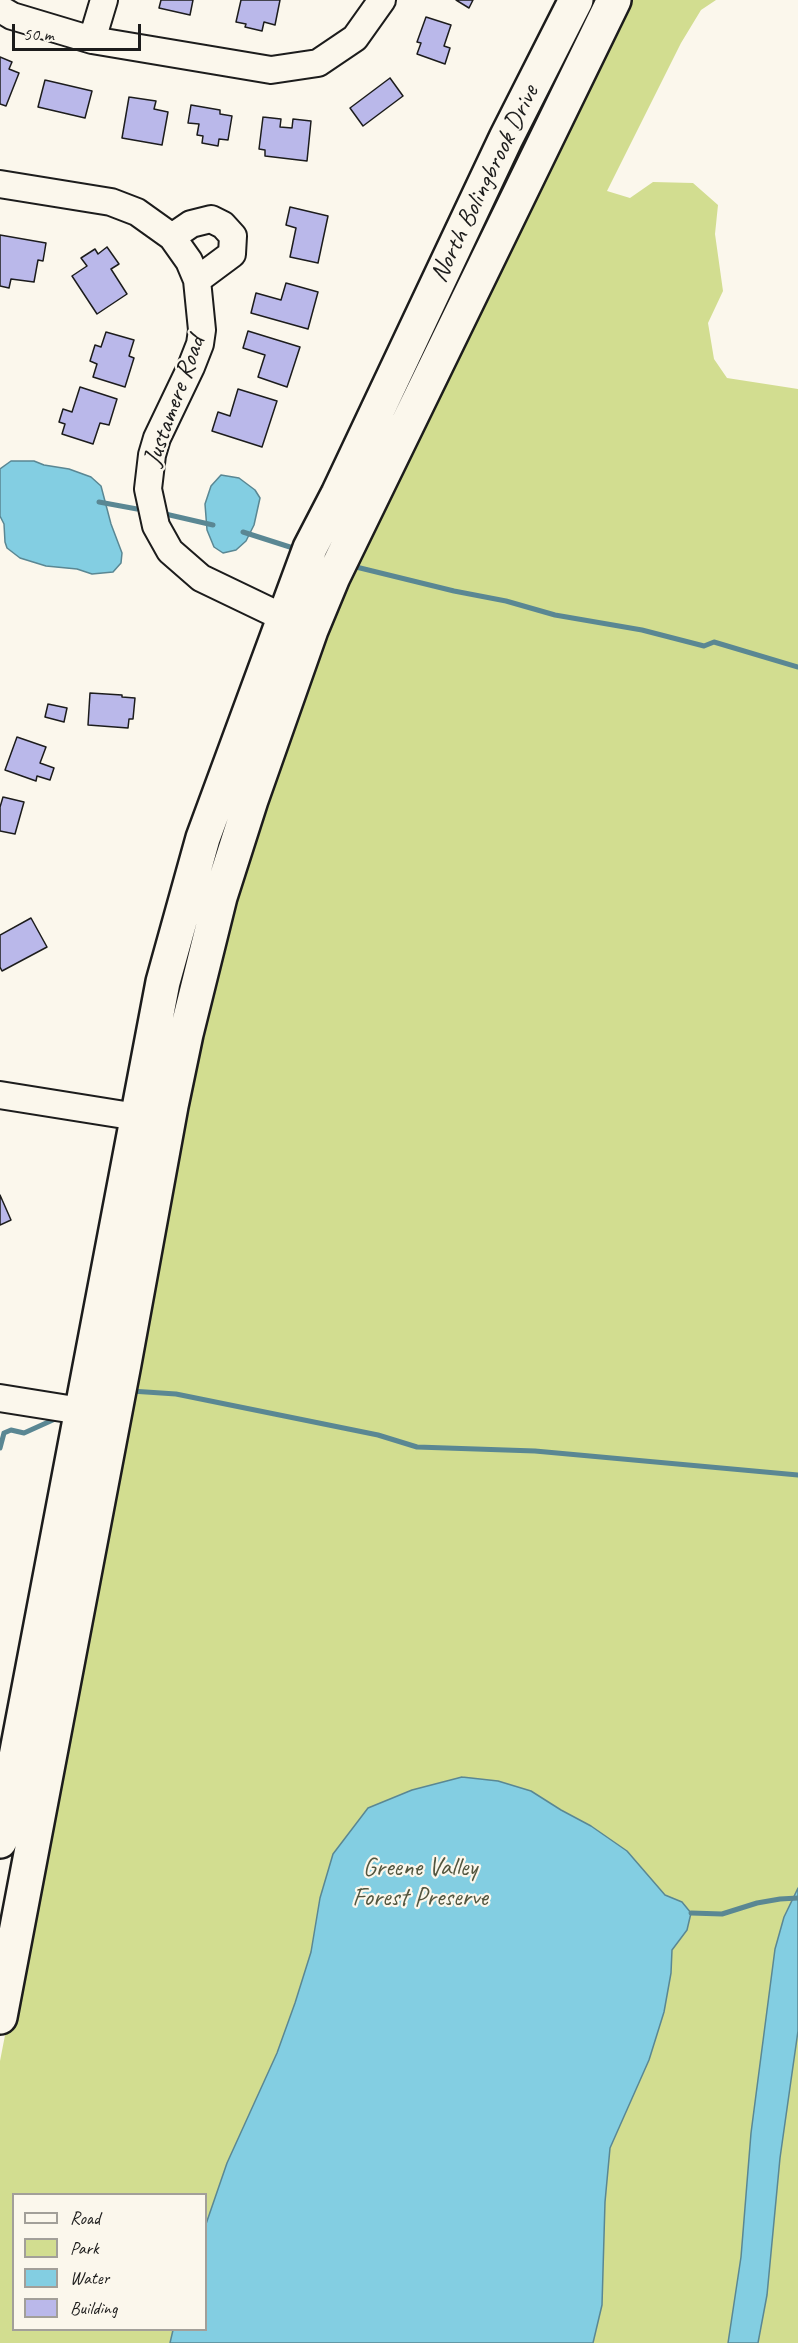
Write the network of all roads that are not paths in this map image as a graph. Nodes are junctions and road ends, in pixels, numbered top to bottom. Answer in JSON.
{"nodes":[{"id":1,"x":104,"y":0,"type":"edge"},
{"id":2,"x":382,"y":0,"type":"edge"},
{"id":3,"x":576,"y":0,"type":"edge"},
{"id":4,"x":614,"y":0,"type":"edge"},
{"id":5,"x":0,"y":9,"type":"edge"},
{"id":6,"x":92,"y":40,"type":"junction"},
{"id":7,"x":0,"y":184,"type":"edge"},
{"id":8,"x":172,"y":237,"type":"junction"},
{"id":9,"x":197,"y":280,"type":"junction"},
{"id":10,"x":297,"y":624,"type":"junction"},
{"id":11,"x":0,"y":1095,"type":"edge"},
{"id":12,"x":136,"y":1116,"type":"junction"},
{"id":13,"x":168,"y":1122,"type":"junction"},
{"id":14,"x":0,"y":1398,"type":"edge"},
{"id":15,"x":81,"y":1411,"type":"junction"},
{"id":16,"x":0,"y":1841,"type":"edge"},
{"id":17,"x":0,"y":2017,"type":"edge"}],
"edges":[{"from":1,"to":6,"type":"street"},
{"from":2,"to":6,"type":"street"},
{"from":3,"to":10,"type":"main road","name":"North Bolingbrook Drive"},
{"from":4,"to":10,"type":"main road","name":"North Bolingbrook Drive"},
{"from":5,"to":6,"type":"street"},
{"from":7,"to":8,"type":"street","name":"Justamere Road"},
{"from":8,"to":9,"type":"street","name":"Justamere Road"},
{"from":8,"to":9,"type":"street"},
{"from":9,"to":10,"type":"street","name":"Justamere Road"},
{"from":10,"to":12,"type":"main road"},
{"from":10,"to":13,"type":"main road"},
{"from":11,"to":12,"type":"street"},
{"from":12,"to":13,"type":"street"},
{"from":12,"to":15,"type":"main road"},
{"from":13,"to":17,"type":"main road"},
{"from":14,"to":15,"type":"street"},
{"from":15,"to":16,"type":"main road"}]}
